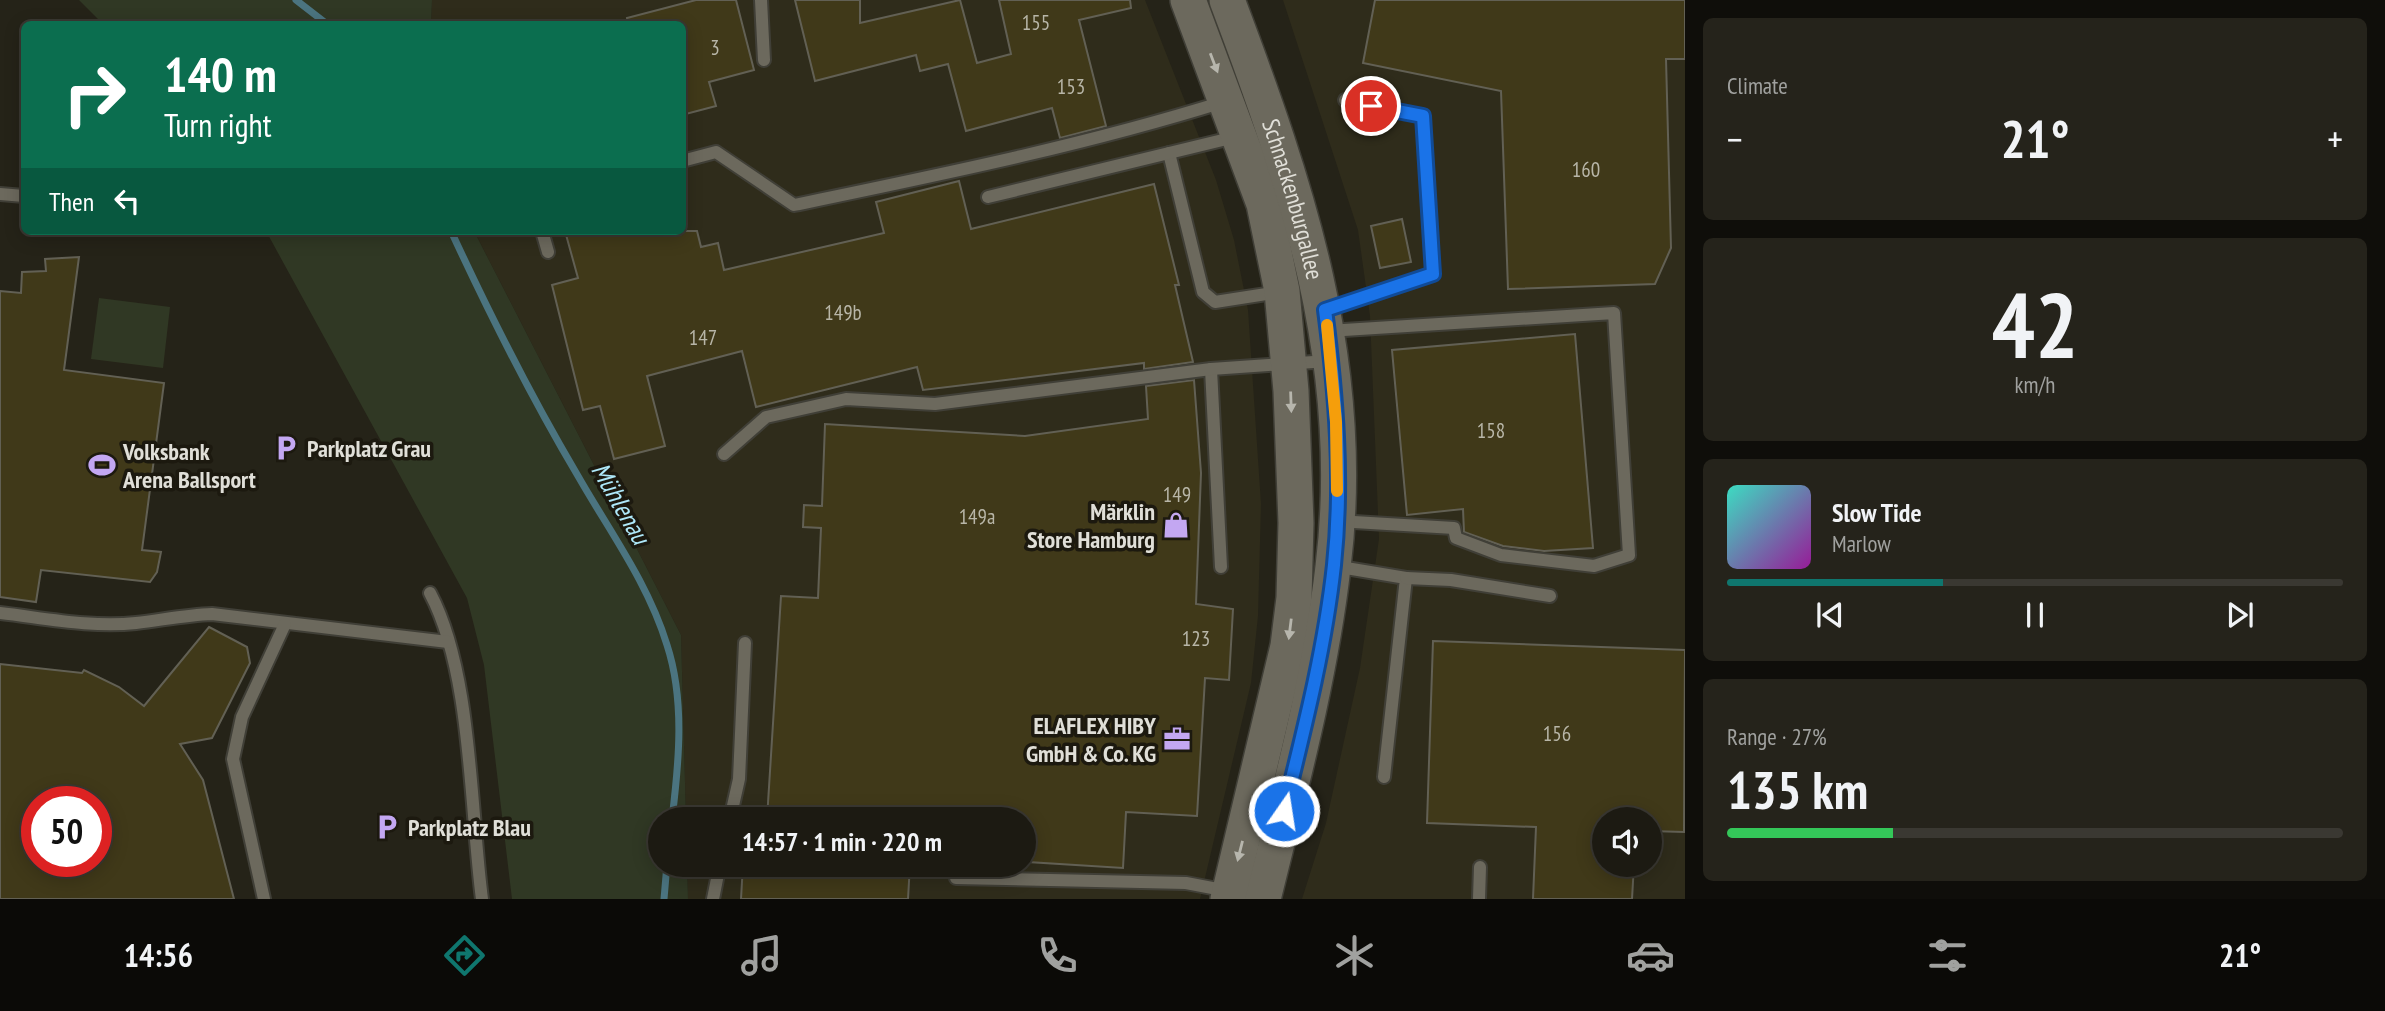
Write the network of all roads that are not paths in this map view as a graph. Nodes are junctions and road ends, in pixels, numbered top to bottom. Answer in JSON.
{"nodes":[{"id":1,"x":761,"y":0,"type":"edge"},
{"id":2,"x":1188,"y":0,"type":"edge"},
{"id":3,"x":1227,"y":0,"type":"edge"},
{"id":4,"x":764,"y":60,"type":"dead end"},
{"id":5,"x":1345,"y":100,"type":"dead end"},
{"id":6,"x":1228,"y":101,"type":"junction"},
{"id":7,"x":1241,"y":136,"type":"junction"},
{"id":8,"x":1168,"y":153,"type":"junction"},
{"id":9,"x":686,"y":159,"type":"edge"},
{"id":10,"x":0,"y":194,"type":"edge"},
{"id":11,"x":21,"y":196,"type":"edge"},
{"id":12,"x":988,"y":197,"type":"dead end"},
{"id":13,"x":543,"y":235,"type":"edge"},
{"id":14,"x":548,"y":252,"type":"dead end"},
{"id":15,"x":1282,"y":291,"type":"junction"},
{"id":16,"x":1328,"y":334,"type":"junction"},
{"id":17,"x":1289,"y":362,"type":"junction"},
{"id":18,"x":1211,"y":369,"type":"junction"},
{"id":19,"x":724,"y":454,"type":"dead end"},
{"id":20,"x":1337,"y":521,"type":"junction"},
{"id":21,"x":1334,"y":566,"type":"junction"},
{"id":22,"x":1221,"y":567,"type":"dead end"},
{"id":23,"x":1406,"y":578,"type":"junction"},
{"id":24,"x":430,"y":593,"type":"dead end"},
{"id":25,"x":1550,"y":596,"type":"dead end"},
{"id":26,"x":0,"y":612,"type":"edge"},
{"id":27,"x":285,"y":624,"type":"junction"},
{"id":28,"x":448,"y":642,"type":"junction"},
{"id":29,"x":745,"y":643,"type":"dead end"},
{"id":30,"x":1384,"y":776,"type":"dead end"},
{"id":31,"x":733,"y":807,"type":"edge"},
{"id":32,"x":1480,"y":867,"type":"dead end"},
{"id":33,"x":717,"y":877,"type":"edge"},
{"id":34,"x":956,"y":878,"type":"dead end"},
{"id":35,"x":1240,"y":897,"type":"edge"},
{"id":36,"x":264,"y":899,"type":"edge"},
{"id":37,"x":482,"y":899,"type":"edge"},
{"id":38,"x":713,"y":899,"type":"edge"},
{"id":39,"x":1479,"y":899,"type":"edge"}],
"edges":[{"from":1,"to":4,"type":"lane"},
{"from":2,"to":6,"type":"main road","name":"Schnackenburgallee","one_way":true},
{"from":3,"to":16,"type":"main road","name":"Schnackenburgallee"},
{"from":5,"to":16,"type":"lane"},
{"from":6,"to":7,"type":"main road","name":"Schnackenburgallee"},
{"from":6,"to":9,"type":"lane"},
{"from":7,"to":8,"type":"lane"},
{"from":7,"to":15,"type":"main road","name":"Schnackenburgallee"},
{"from":8,"to":12,"type":"lane"},
{"from":8,"to":15,"type":"lane"},
{"from":10,"to":11,"type":"lane"},
{"from":13,"to":14,"type":"lane"},
{"from":15,"to":17,"type":"main road","name":"Schnackenburgallee"},
{"from":16,"to":17,"type":"lane"},
{"from":16,"to":20,"type":"main road","name":"Schnackenburgallee"},
{"from":16,"to":20,"type":"lane"},
{"from":17,"to":18,"type":"lane"},
{"from":17,"to":35,"type":"main road","name":"Schnackenburgallee","one_way":true},
{"from":18,"to":19,"type":"lane"},
{"from":18,"to":22,"type":"lane"},
{"from":20,"to":21,"type":"main road","name":"Schnackenburgallee"},
{"from":21,"to":23,"type":"lane"},
{"from":21,"to":35,"type":"main road","name":"Schnackenburgallee"},
{"from":23,"to":25,"type":"lane"},
{"from":23,"to":30,"type":"lane"},
{"from":24,"to":28,"type":"lane"},
{"from":26,"to":27,"type":"lane"},
{"from":27,"to":28,"type":"lane"},
{"from":27,"to":36,"type":"lane"},
{"from":28,"to":37,"type":"lane"},
{"from":29,"to":31,"type":"lane"},
{"from":32,"to":39,"type":"lane"},
{"from":33,"to":38,"type":"lane"},
{"from":34,"to":35,"type":"lane"}]}
